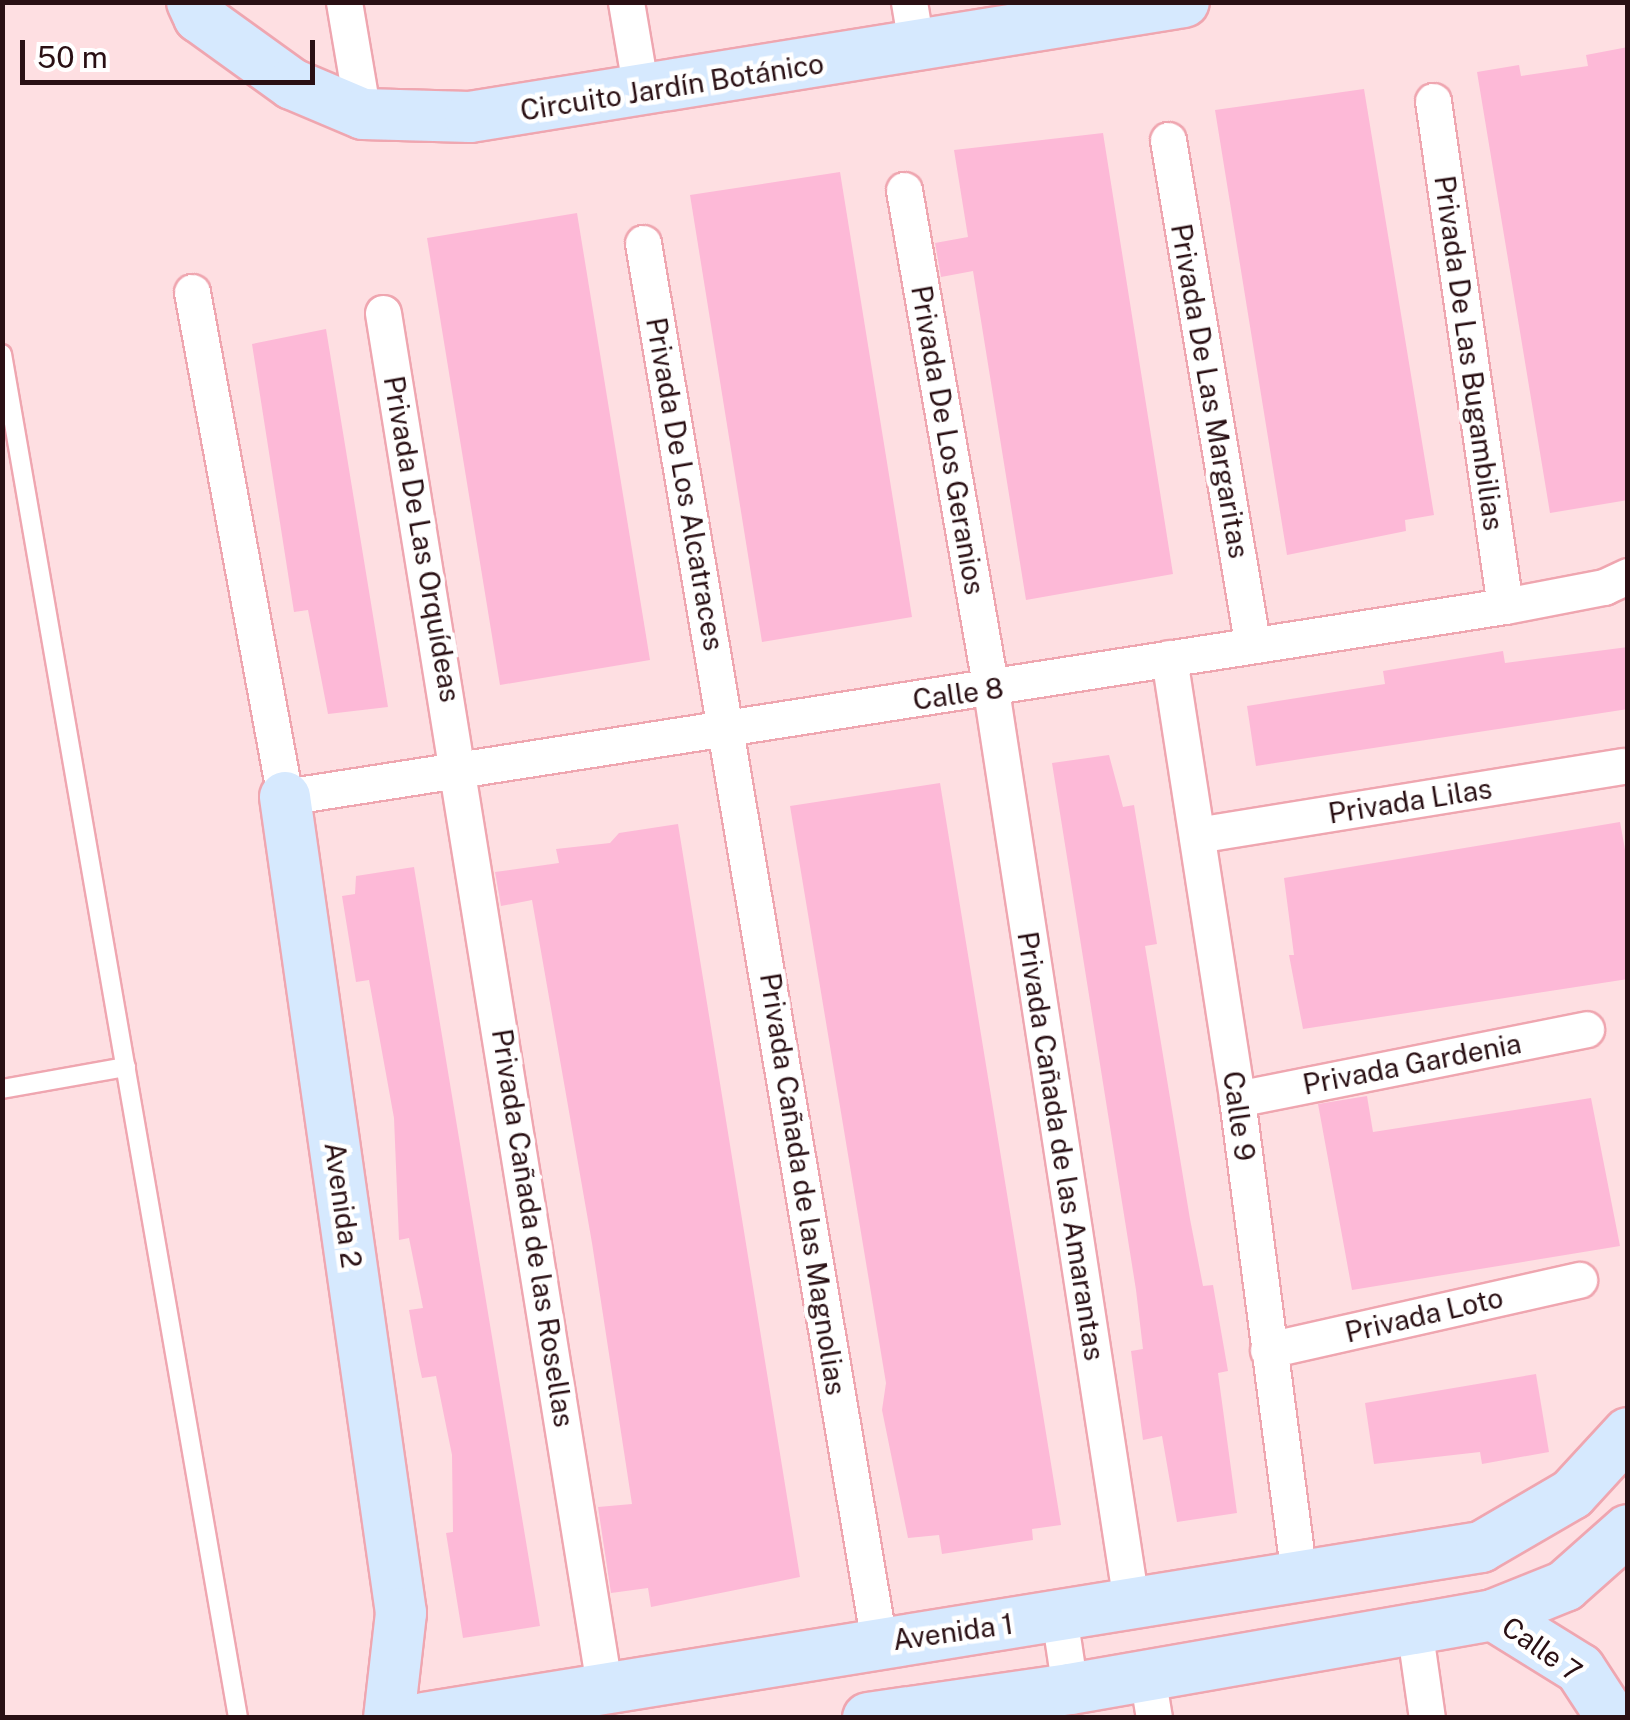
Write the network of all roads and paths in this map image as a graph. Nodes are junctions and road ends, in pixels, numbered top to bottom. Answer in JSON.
{"nodes":[{"id":1,"x":192,"y":2,"type":"edge"},
{"id":2,"x":344,"y":2,"type":"edge"},
{"id":3,"x":626,"y":2,"type":"edge"},
{"id":4,"x":1182,"y":3,"type":"edge"},
{"id":5,"x":912,"y":26,"type":"edge"},
{"id":6,"x":641,"y":91,"type":"junction"},
{"id":7,"x":1432,"y":100,"type":"dead end"},
{"id":8,"x":364,"y":114,"type":"junction"},
{"id":9,"x":1168,"y":140,"type":"dead end"},
{"id":10,"x":904,"y":190,"type":"dead end"},
{"id":11,"x":643,"y":243,"type":"dead end"},
{"id":12,"x":192,"y":292,"type":"dead end"},
{"id":13,"x":383,"y":313,"type":"dead end"},
{"id":14,"x":2,"y":354,"type":"edge"},
{"id":15,"x":1628,"y":576,"type":"edge"},
{"id":16,"x":1505,"y":606,"type":"junction"},
{"id":17,"x":1252,"y":642,"type":"junction"},
{"id":18,"x":1169,"y":658,"type":"junction"},
{"id":19,"x":992,"y":690,"type":"junction"},
{"id":20,"x":728,"y":725,"type":"junction"},
{"id":21,"x":460,"y":765,"type":"junction"},
{"id":22,"x":1622,"y":766,"type":"dead end"},
{"id":23,"x":285,"y":797,"type":"junction"},
{"id":24,"x":1196,"y":835,"type":"junction"},
{"id":25,"x":1586,"y":1029,"type":"dead end"},
{"id":26,"x":126,"y":1067,"type":"junction"},
{"id":27,"x":2,"y":1089,"type":"edge"},
{"id":28,"x":1237,"y":1099,"type":"junction"},
{"id":29,"x":1579,"y":1280,"type":"dead end"},
{"id":30,"x":1268,"y":1350,"type":"junction"},
{"id":31,"x":1627,"y":1435,"type":"edge"},
{"id":32,"x":1628,"y":1530,"type":"edge"},
{"id":33,"x":1298,"y":1575,"type":"junction"},
{"id":34,"x":1131,"y":1602,"type":"junction"},
{"id":35,"x":400,"y":1613,"type":"junction"},
{"id":36,"x":1493,"y":1614,"type":"junction"},
{"id":37,"x":1060,"y":1616,"type":"junction"},
{"id":38,"x":1414,"y":1627,"type":"junction"},
{"id":39,"x":879,"y":1643,"type":"junction"},
{"id":40,"x":1070,"y":1690,"type":"junction"},
{"id":41,"x":605,"y":1691,"type":"junction"},
{"id":42,"x":1151,"y":1697,"type":"edge"},
{"id":43,"x":442,"y":1716,"type":"edge"},
{"id":44,"x":880,"y":1717,"type":"edge"},
{"id":45,"x":238,"y":1718,"type":"edge"},
{"id":46,"x":390,"y":1718,"type":"edge"},
{"id":47,"x":1426,"y":1718,"type":"edge"},
{"id":48,"x":1612,"y":1718,"type":"edge"}],
"edges":[{"from":1,"to":8,"type":"street","name":"Circuito Jardín Botánico"},
{"from":2,"to":8,"type":"street"},
{"from":3,"to":6,"type":"street"},
{"from":4,"to":5,"type":"street","name":"Circuito Jardín Botánico"},
{"from":5,"to":6,"type":"street","name":"Circuito Jardín Botánico"},
{"from":6,"to":8,"type":"street","name":"Circuito Jardín Botánico"},
{"from":7,"to":16,"type":"street","name":"Privada De Las Bugambilias"},
{"from":9,"to":17,"type":"street","name":"Privada De Las Margaritas"},
{"from":10,"to":19,"type":"street","name":"Privada De Los Geranios"},
{"from":11,"to":20,"type":"street","name":"Privada De Los Alcatraces"},
{"from":12,"to":23,"type":"street"},
{"from":13,"to":21,"type":"street","name":"Privada De Las Orquídeas"},
{"from":14,"to":26,"type":"lane"},
{"from":15,"to":16,"type":"street","name":"Calle 8"},
{"from":16,"to":17,"type":"street","name":"Calle 8"},
{"from":17,"to":18,"type":"street","name":"Calle 8"},
{"from":18,"to":19,"type":"street","name":"Calle 8"},
{"from":18,"to":24,"type":"street","name":"Calle 9"},
{"from":19,"to":20,"type":"street","name":"Calle 8"},
{"from":19,"to":34,"type":"street","name":"Privada Cañada de las Amarantas"},
{"from":20,"to":21,"type":"street","name":"Calle 8"},
{"from":20,"to":39,"type":"street","name":"Privada Cañada de las Magnolias"},
{"from":21,"to":23,"type":"street","name":"Calle 8"},
{"from":21,"to":41,"type":"street","name":"Privada Cañada de las Rosellas"},
{"from":22,"to":24,"type":"street","name":"Privada Lilas"},
{"from":23,"to":35,"type":"street","name":"Avenida 2"},
{"from":24,"to":28,"type":"street","name":"Calle 9"},
{"from":25,"to":28,"type":"street","name":"Privada Gardenia"},
{"from":26,"to":27,"type":"lane"},
{"from":26,"to":45,"type":"lane"},
{"from":28,"to":30,"type":"street","name":"Calle 9"},
{"from":29,"to":30,"type":"street","name":"Privada Loto"},
{"from":30,"to":33,"type":"street","name":"Calle 9"},
{"from":31,"to":33,"type":"street","name":"Avenida 1"},
{"from":32,"to":36,"type":"street","name":"Calle 7"},
{"from":33,"to":34,"type":"street","name":"Avenida 1"},
{"from":34,"to":37,"type":"street","name":"Avenida 1"},
{"from":35,"to":43,"type":"street"},
{"from":35,"to":46,"type":"street"},
{"from":36,"to":38,"type":"street"},
{"from":36,"to":48,"type":"street","name":"Calle 7"},
{"from":37,"to":39,"type":"street","name":"Avenida 1"},
{"from":37,"to":40,"type":"street"},
{"from":38,"to":42,"type":"street"},
{"from":38,"to":47,"type":"street"},
{"from":39,"to":41,"type":"street","name":"Avenida 1"},
{"from":40,"to":42,"type":"street"},
{"from":40,"to":44,"type":"street"},
{"from":41,"to":43,"type":"street","name":"Avenida 1"}]}
